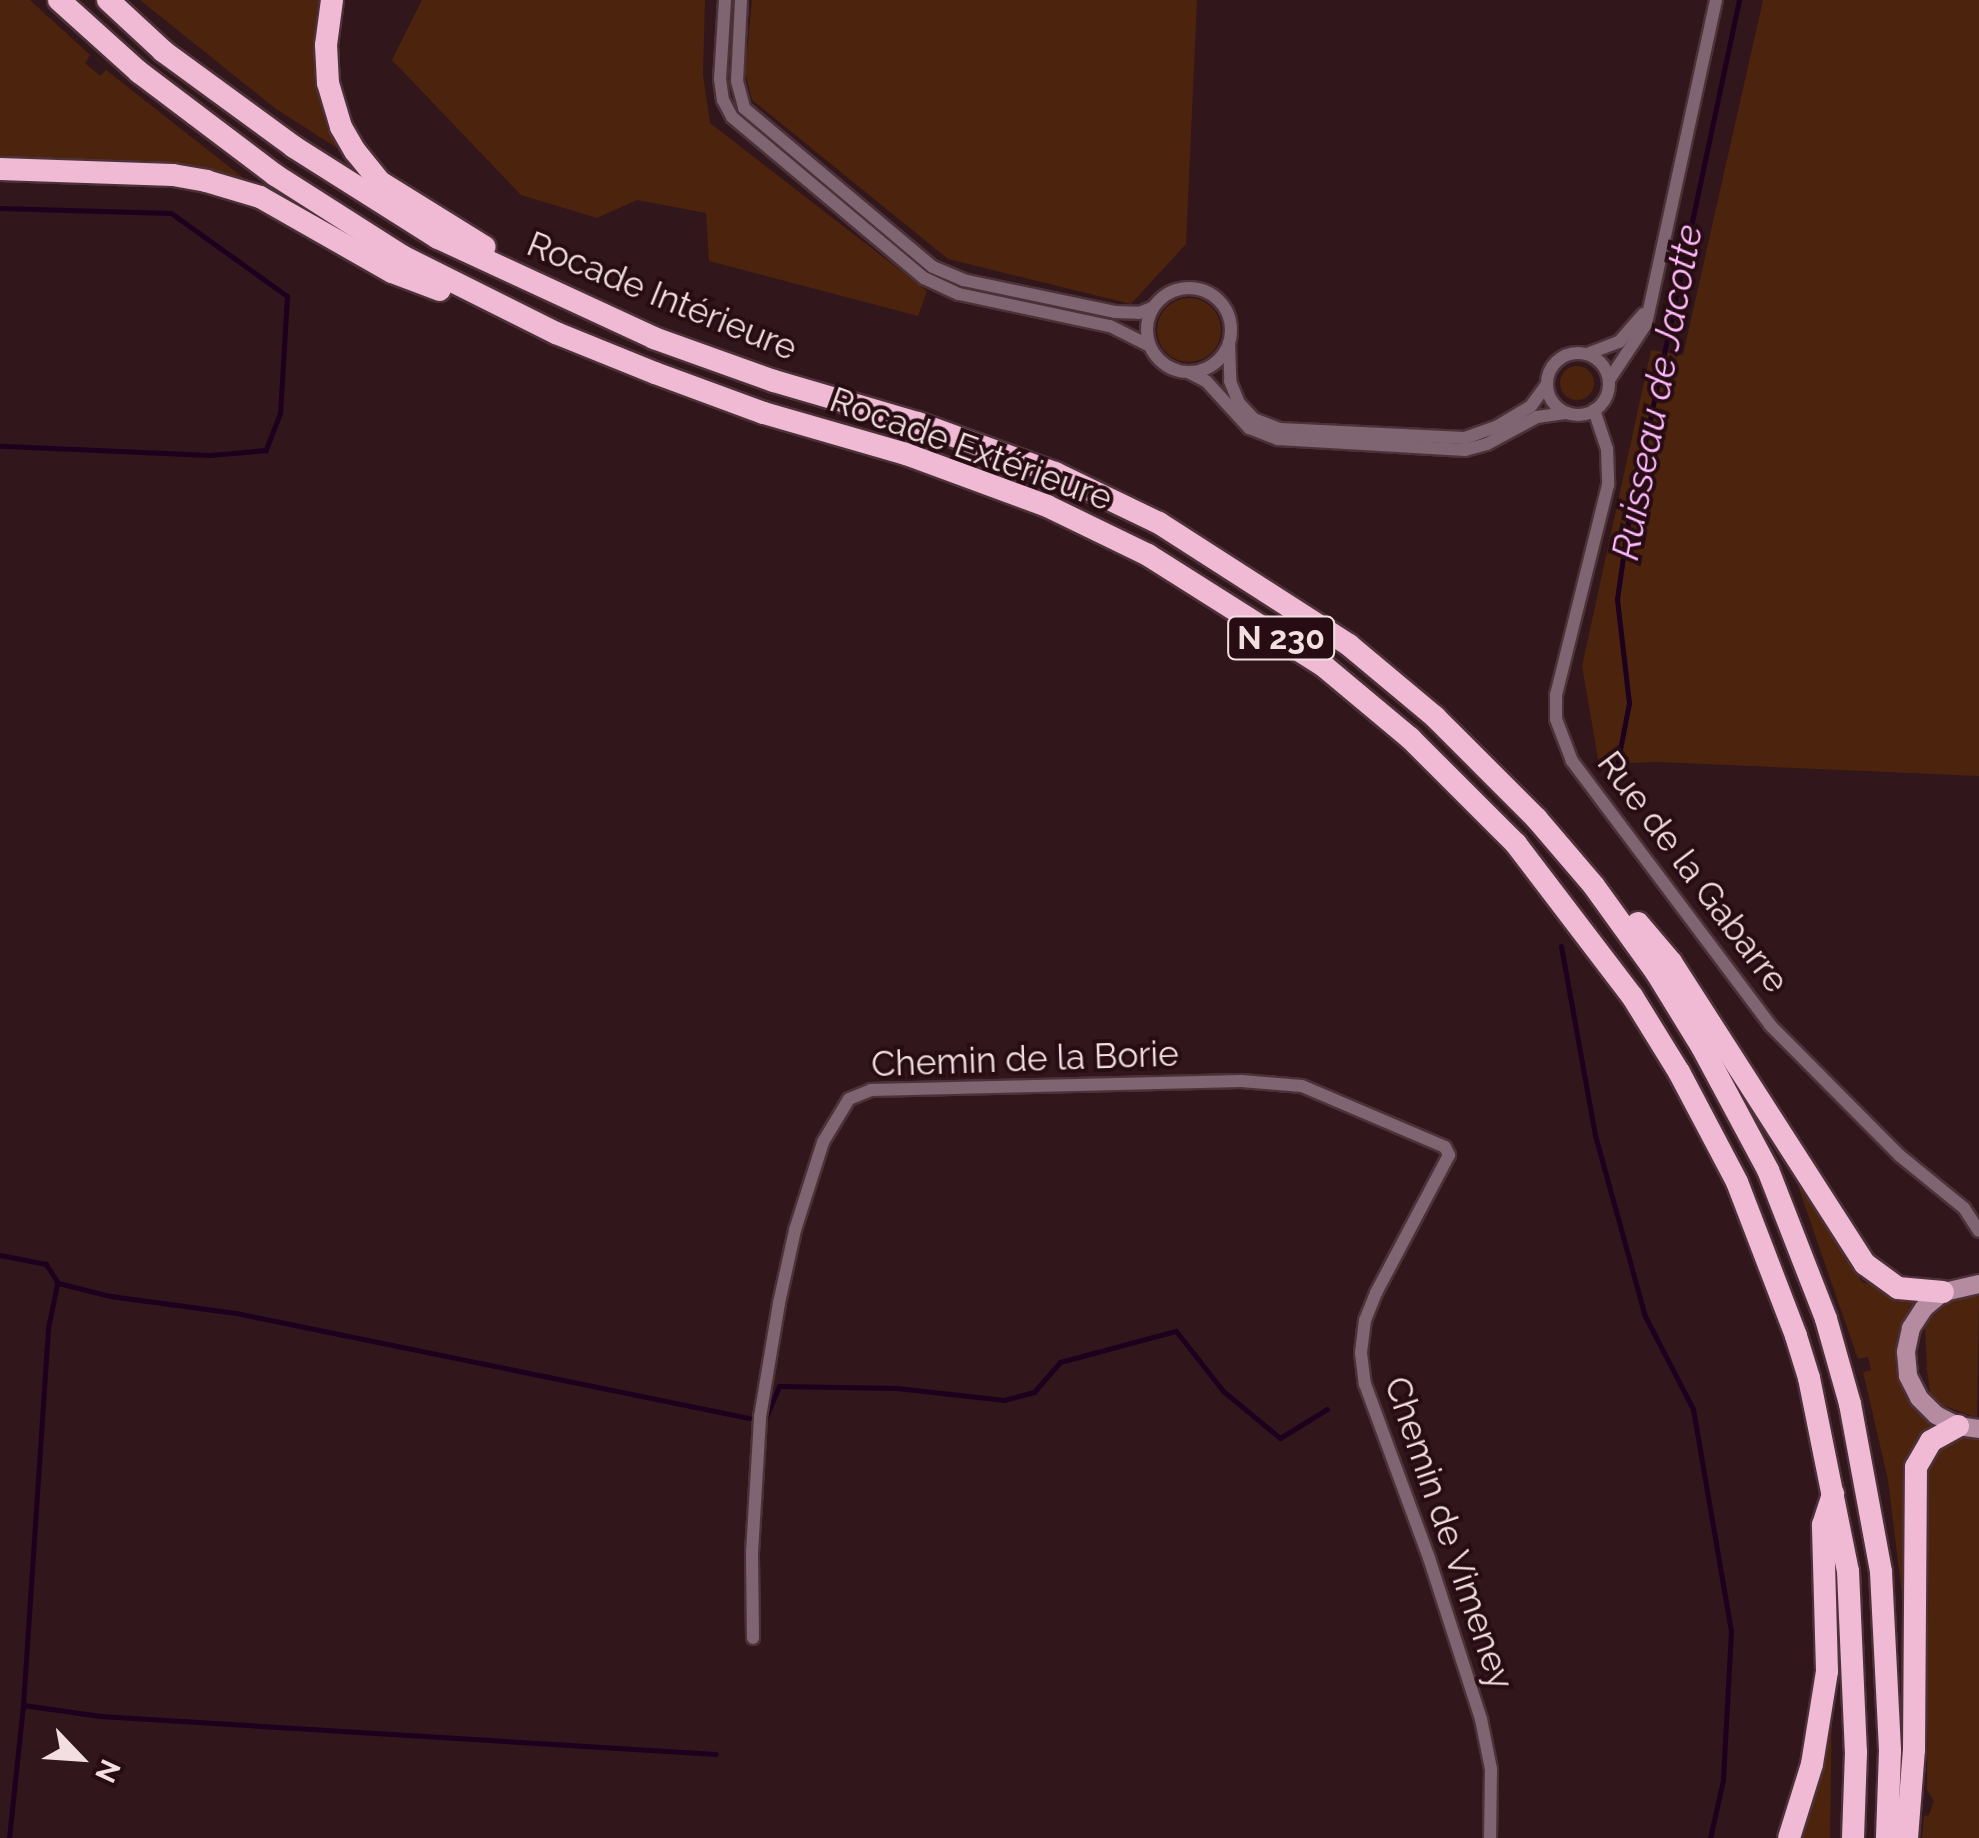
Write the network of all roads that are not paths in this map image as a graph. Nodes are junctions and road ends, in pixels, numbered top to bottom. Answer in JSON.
{"nodes":[{"id":1,"x":59,"y":0,"type":"edge"},
{"id":2,"x":108,"y":0,"type":"edge"},
{"id":3,"x":332,"y":0,"type":"edge"},
{"id":4,"x":725,"y":0,"type":"edge"},
{"id":5,"x":741,"y":0,"type":"edge"},
{"id":6,"x":1716,"y":0,"type":"edge"},
{"id":7,"x":0,"y":170,"type":"edge"},
{"id":8,"x":573,"y":303,"type":"junction"},
{"id":9,"x":1648,"y":303,"type":"junction"},
{"id":10,"x":1154,"y":307,"type":"junction"},
{"id":11,"x":556,"y":332,"type":"junction"},
{"id":12,"x":1229,"y":343,"type":"junction"},
{"id":13,"x":1150,"y":346,"type":"junction"},
{"id":14,"x":1587,"y":354,"type":"junction"},
{"id":15,"x":1188,"y":372,"type":"junction"},
{"id":16,"x":1608,"y":380,"type":"junction"},
{"id":17,"x":1547,"y":384,"type":"junction"},
{"id":18,"x":1594,"y":410,"type":"junction"},
{"id":19,"x":1567,"y":413,"type":"junction"},
{"id":20,"x":1536,"y":818,"type":"junction"},
{"id":21,"x":1446,"y":1147,"type":"joint"},
{"id":22,"x":1979,"y":1231,"type":"edge"},
{"id":23,"x":1979,"y":1284,"type":"edge"},
{"id":24,"x":1943,"y":1292,"type":"junction"},
{"id":25,"x":1968,"y":1428,"type":"edge"},
{"id":26,"x":1834,"y":1491,"type":"junction"},
{"id":27,"x":753,"y":1638,"type":"dead end"},
{"id":28,"x":1490,"y":1838,"type":"edge"},
{"id":29,"x":1789,"y":1838,"type":"edge"},
{"id":30,"x":1853,"y":1838,"type":"edge"},
{"id":31,"x":1887,"y":1838,"type":"edge"},
{"id":32,"x":1907,"y":1838,"type":"edge"}],
"edges":[{"from":1,"to":11,"type":"highway","name":"Rocade Extérieure","number":"N 230"},
{"from":2,"to":8,"type":"highway","name":"Rocade Intérieure","number":"N 230"},
{"from":3,"to":8,"type":"highway"},
{"from":4,"to":13,"type":"street"},
{"from":5,"to":10,"type":"street"},
{"from":6,"to":9,"type":"street"},
{"from":7,"to":11,"type":"highway"},
{"from":8,"to":20,"type":"highway","name":"Rocade Intérieure","number":"N 230"},
{"from":9,"to":14,"type":"street"},
{"from":9,"to":16,"type":"street"},
{"from":10,"to":12,"type":"street"},
{"from":10,"to":13,"type":"street"},
{"from":11,"to":26,"type":"highway","name":"Rocade Extérieure","number":"N 230"},
{"from":12,"to":15,"type":"street"},
{"from":12,"to":17,"type":"street"},
{"from":13,"to":15,"type":"street"},
{"from":14,"to":16,"type":"street"},
{"from":14,"to":17,"type":"street"},
{"from":15,"to":19,"type":"street"},
{"from":16,"to":18,"type":"street"},
{"from":17,"to":19,"type":"street"},
{"from":18,"to":19,"type":"street"},
{"from":18,"to":22,"type":"street","name":"Rue de la Gabarre"},
{"from":20,"to":24,"type":"highway"},
{"from":20,"to":31,"type":"highway","name":"Rocade Intérieure","number":"N 230"},
{"from":21,"to":27,"type":"street","name":"Chemin de la Borie"},
{"from":21,"to":28,"type":"street","name":"Chemin de Vimeney"},
{"from":23,"to":24,"type":"main road"},
{"from":24,"to":25,"type":"main road"},
{"from":25,"to":32,"type":"highway"},
{"from":26,"to":29,"type":"highway"},
{"from":26,"to":30,"type":"highway","name":"Rocade Extérieure","number":"N 230"}]}
